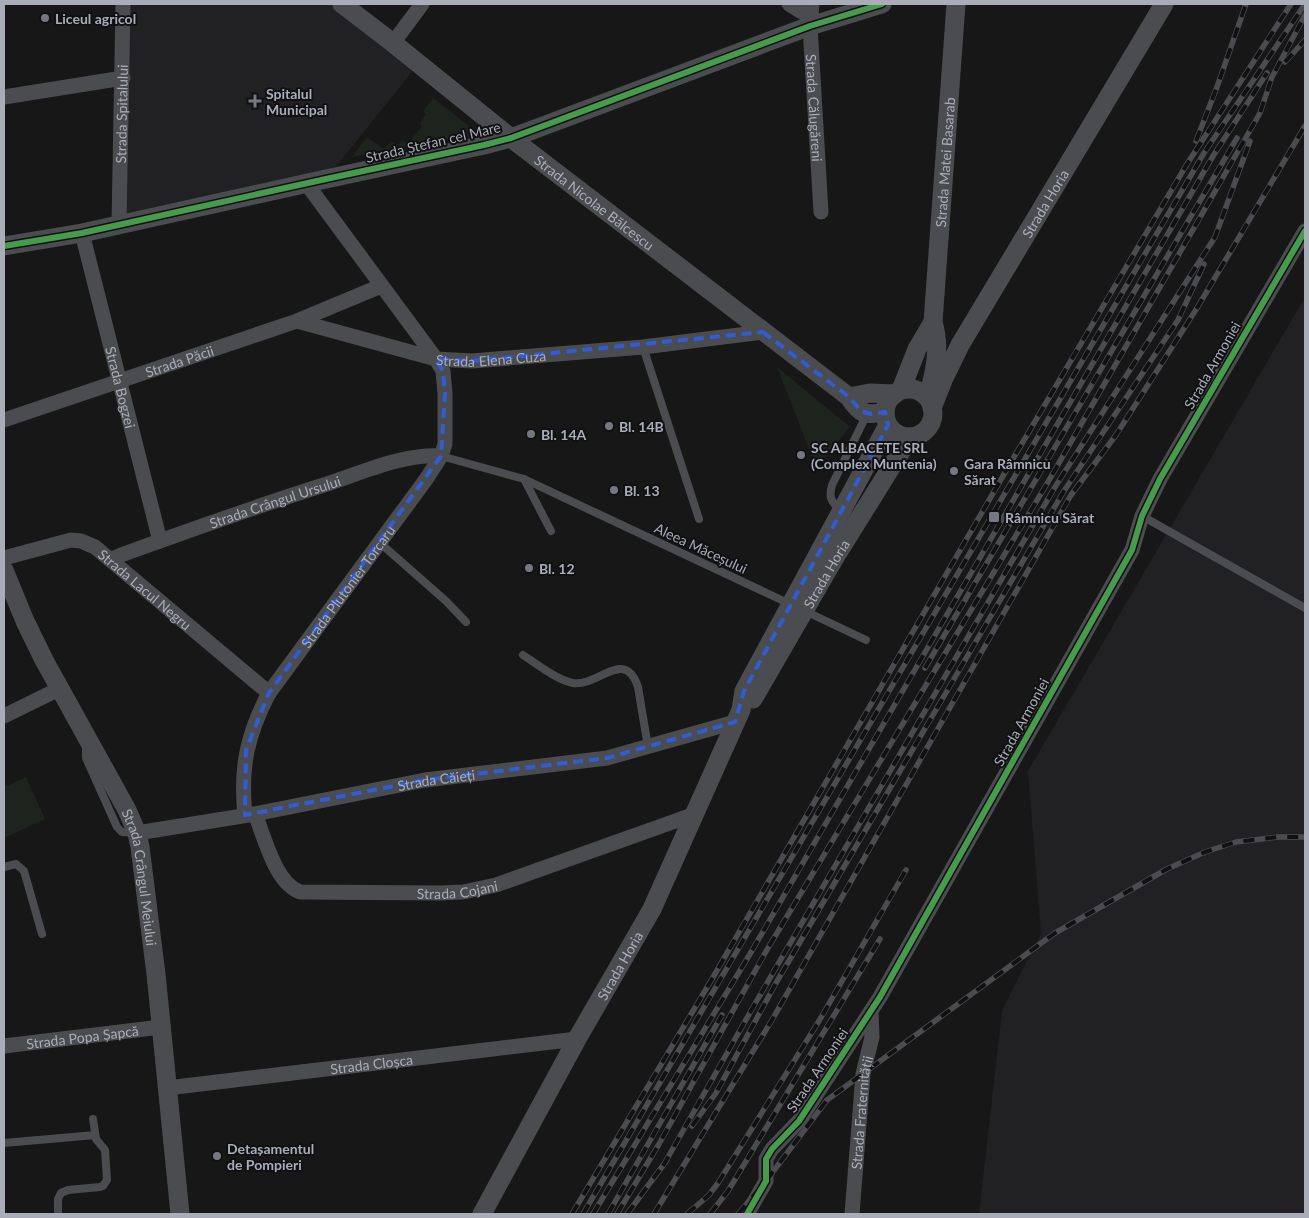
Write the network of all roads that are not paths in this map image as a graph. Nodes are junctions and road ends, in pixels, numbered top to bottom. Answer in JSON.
{"nodes":[{"id":1,"x":123,"y":4,"type":"edge"},
{"id":2,"x":342,"y":4,"type":"edge"},
{"id":3,"x":422,"y":4,"type":"edge"},
{"id":4,"x":789,"y":4,"type":"edge"},
{"id":5,"x":882,"y":4,"type":"edge"},
{"id":6,"x":956,"y":4,"type":"edge"},
{"id":7,"x":1164,"y":4,"type":"edge"},
{"id":8,"x":811,"y":16,"type":"edge"},
{"id":9,"x":393,"y":43,"type":"junction"},
{"id":10,"x":122,"y":78,"type":"junction"},
{"id":11,"x":4,"y":96,"type":"edge"},
{"id":12,"x":511,"y":138,"type":"junction"},
{"id":13,"x":306,"y":183,"type":"junction"},
{"id":14,"x":820,"y":212,"type":"dead end"},
{"id":15,"x":119,"y":224,"type":"junction"},
{"id":16,"x":1305,"y":231,"type":"edge"},
{"id":17,"x":82,"y":233,"type":"junction"},
{"id":18,"x":4,"y":246,"type":"edge"},
{"id":19,"x":381,"y":286,"type":"junction"},
{"id":20,"x":297,"y":321,"type":"junction"},
{"id":21,"x":933,"y":322,"type":"junction"},
{"id":22,"x":764,"y":332,"type":"junction"},
{"id":23,"x":643,"y":346,"type":"junction"},
{"id":24,"x":436,"y":359,"type":"junction"},
{"id":25,"x":120,"y":382,"type":"junction"},
{"id":26,"x":898,"y":392,"type":"junction"},
{"id":27,"x":849,"y":397,"type":"junction"},
{"id":28,"x":930,"y":404,"type":"junction"},
{"id":29,"x":880,"y":417,"type":"junction"},
{"id":30,"x":4,"y":420,"type":"edge"},
{"id":31,"x":910,"y":437,"type":"junction"},
{"id":32,"x":441,"y":456,"type":"junction"},
{"id":33,"x":524,"y":478,"type":"junction"},
{"id":34,"x":1142,"y":516,"type":"junction"},
{"id":35,"x":699,"y":519,"type":"dead end"},
{"id":36,"x":551,"y":531,"type":"dead end"},
{"id":37,"x":160,"y":541,"type":"junction"},
{"id":38,"x":380,"y":543,"type":"junction"},
{"id":39,"x":4,"y":558,"type":"edge"},
{"id":40,"x":110,"y":560,"type":"junction"},
{"id":41,"x":4,"y":570,"type":"edge"},
{"id":42,"x":1305,"y":608,"type":"edge"},
{"id":43,"x":466,"y":622,"type":"dead end"},
{"id":44,"x":866,"y":640,"type":"dead end"},
{"id":45,"x":523,"y":655,"type":"dead end"},
{"id":46,"x":60,"y":689,"type":"junction"},
{"id":47,"x":269,"y":693,"type":"junction"},
{"id":48,"x":4,"y":716,"type":"edge"},
{"id":49,"x":738,"y":716,"type":"junction"},
{"id":50,"x":648,"y":747,"type":"junction"},
{"id":51,"x":250,"y":814,"type":"junction"},
{"id":52,"x":695,"y":814,"type":"junction"},
{"id":53,"x":137,"y":833,"type":"junction"},
{"id":54,"x":4,"y":867,"type":"edge"},
{"id":55,"x":42,"y":934,"type":"dead end"},
{"id":56,"x":871,"y":1011,"type":"junction"},
{"id":57,"x":161,"y":1027,"type":"junction"},
{"id":58,"x":577,"y":1039,"type":"junction"},
{"id":59,"x":4,"y":1046,"type":"edge"},
{"id":60,"x":167,"y":1088,"type":"junction"},
{"id":61,"x":93,"y":1120,"type":"dead end"},
{"id":62,"x":94,"y":1135,"type":"junction"},
{"id":63,"x":4,"y":1143,"type":"edge"},
{"id":64,"x":58,"y":1214,"type":"edge"},
{"id":65,"x":180,"y":1214,"type":"edge"},
{"id":66,"x":482,"y":1214,"type":"edge"},
{"id":67,"x":747,"y":1214,"type":"edge"},
{"id":68,"x":852,"y":1214,"type":"edge"}],
"edges":[{"from":1,"to":10,"type":"street","name":"Strada Spitalului"},
{"from":2,"to":9,"type":"street","name":"Strada Nicolae Bălcescu"},
{"from":3,"to":9,"type":"street"},
{"from":4,"to":8,"type":"street"},
{"from":5,"to":8,"type":"street","name":"Strada Ștefan cel Mare"},
{"from":6,"to":21,"type":"street","name":"Strada Matei Basarab"},
{"from":7,"to":28,"type":"street","name":"Strada Horia"},
{"from":8,"to":12,"type":"street","name":"Strada Ștefan cel Mare"},
{"from":8,"to":14,"type":"street","name":"Strada Călugăreni"},
{"from":9,"to":12,"type":"street","name":"Strada Nicolae Bălcescu"},
{"from":10,"to":11,"type":"street"},
{"from":10,"to":15,"type":"street","name":"Strada Spitalului"},
{"from":12,"to":13,"type":"street","name":"Strada Ștefan cel Mare"},
{"from":12,"to":22,"type":"street","name":"Strada Nicolae Bălcescu"},
{"from":13,"to":15,"type":"street","name":"Strada Ștefan cel Mare"},
{"from":13,"to":19,"type":"street","name":"Strada Elena Cuza"},
{"from":15,"to":17,"type":"street","name":"Strada Ștefan cel Mare"},
{"from":16,"to":34,"type":"street","name":"Strada Armoniei"},
{"from":17,"to":18,"type":"street","name":"Strada Ștefan cel Mare"},
{"from":17,"to":25,"type":"street","name":"Strada Bogzei"},
{"from":19,"to":20,"type":"street","name":"Strada Păcii"},
{"from":19,"to":24,"type":"street","name":"Strada Elena Cuza"},
{"from":20,"to":24,"type":"street"},
{"from":20,"to":25,"type":"street","name":"Strada Păcii"},
{"from":21,"to":26,"type":"street","name":"Strada Matei Basarab"},
{"from":21,"to":28,"type":"street","name":"Strada Matei Basarab"},
{"from":22,"to":23,"type":"street","name":"Strada Elena Cuza"},
{"from":22,"to":27,"type":"street","name":"Strada Nicolae Bălcescu"},
{"from":23,"to":24,"type":"street","name":"Strada Elena Cuza"},
{"from":23,"to":35,"type":"lane"},
{"from":24,"to":32,"type":"street","name":"Strada Plutonier Torcaru"},
{"from":25,"to":30,"type":"street","name":"Strada Păcii"},
{"from":25,"to":37,"type":"street","name":"Strada Bogzei"},
{"from":26,"to":27,"type":"street"},
{"from":26,"to":28,"type":"street"},
{"from":26,"to":29,"type":"street"},
{"from":27,"to":29,"type":"street","name":"Strada Nicolae Bălcescu"},
{"from":28,"to":31,"type":"street"},
{"from":29,"to":31,"type":"street"},
{"from":29,"to":49,"type":"street","name":"Strada Horia"},
{"from":31,"to":49,"type":"street","name":"Strada Horia"},
{"from":32,"to":33,"type":"lane","name":"Aleea Măceșului"},
{"from":32,"to":37,"type":"street","name":"Strada Crângul Ursului"},
{"from":32,"to":38,"type":"street","name":"Strada Plutonier Torcaru"},
{"from":33,"to":36,"type":"lane"},
{"from":33,"to":44,"type":"lane","name":"Aleea Măceșului"},
{"from":34,"to":42,"type":"lane"},
{"from":34,"to":56,"type":"street","name":"Strada Armoniei"},
{"from":37,"to":40,"type":"street","name":"Strada Crângul Ursului"},
{"from":38,"to":43,"type":"lane"},
{"from":38,"to":47,"type":"street","name":"Strada Plutonier Torcaru"},
{"from":39,"to":40,"type":"street","name":"Strada Lacul Negru"},
{"from":40,"to":47,"type":"street","name":"Strada Lacul Negru"},
{"from":41,"to":46,"type":"street","name":"Strada Crângul Meiului"},
{"from":45,"to":50,"type":"lane"},
{"from":46,"to":48,"type":"street"},
{"from":46,"to":53,"type":"street","name":"Strada Crângul Meiului"},
{"from":47,"to":51,"type":"street","name":"Strada Plutonier Torcaru"},
{"from":49,"to":50,"type":"street","name":"Strada Căieți"},
{"from":49,"to":52,"type":"street","name":"Strada Horia"},
{"from":50,"to":51,"type":"street","name":"Strada Căieți"},
{"from":51,"to":52,"type":"street","name":"Strada Cojani"},
{"from":51,"to":53,"type":"street","name":"Strada Căieți"},
{"from":52,"to":58,"type":"street","name":"Strada Horia"},
{"from":53,"to":57,"type":"street","name":"Strada Crângul Meiului"},
{"from":54,"to":55,"type":"lane"},
{"from":56,"to":67,"type":"street","name":"Strada Armoniei"},
{"from":56,"to":68,"type":"street","name":"Strada Fraternității"},
{"from":57,"to":59,"type":"street","name":"Strada Popa Șapcă"},
{"from":57,"to":60,"type":"street","name":"Strada Crângul Meiului"},
{"from":58,"to":60,"type":"street","name":"Strada Cloșca"},
{"from":58,"to":66,"type":"street","name":"Strada Horia"},
{"from":60,"to":65,"type":"street","name":"Strada Crângul Meiului"},
{"from":61,"to":62,"type":"lane"},
{"from":62,"to":63,"type":"lane"},
{"from":62,"to":64,"type":"lane"}]}
